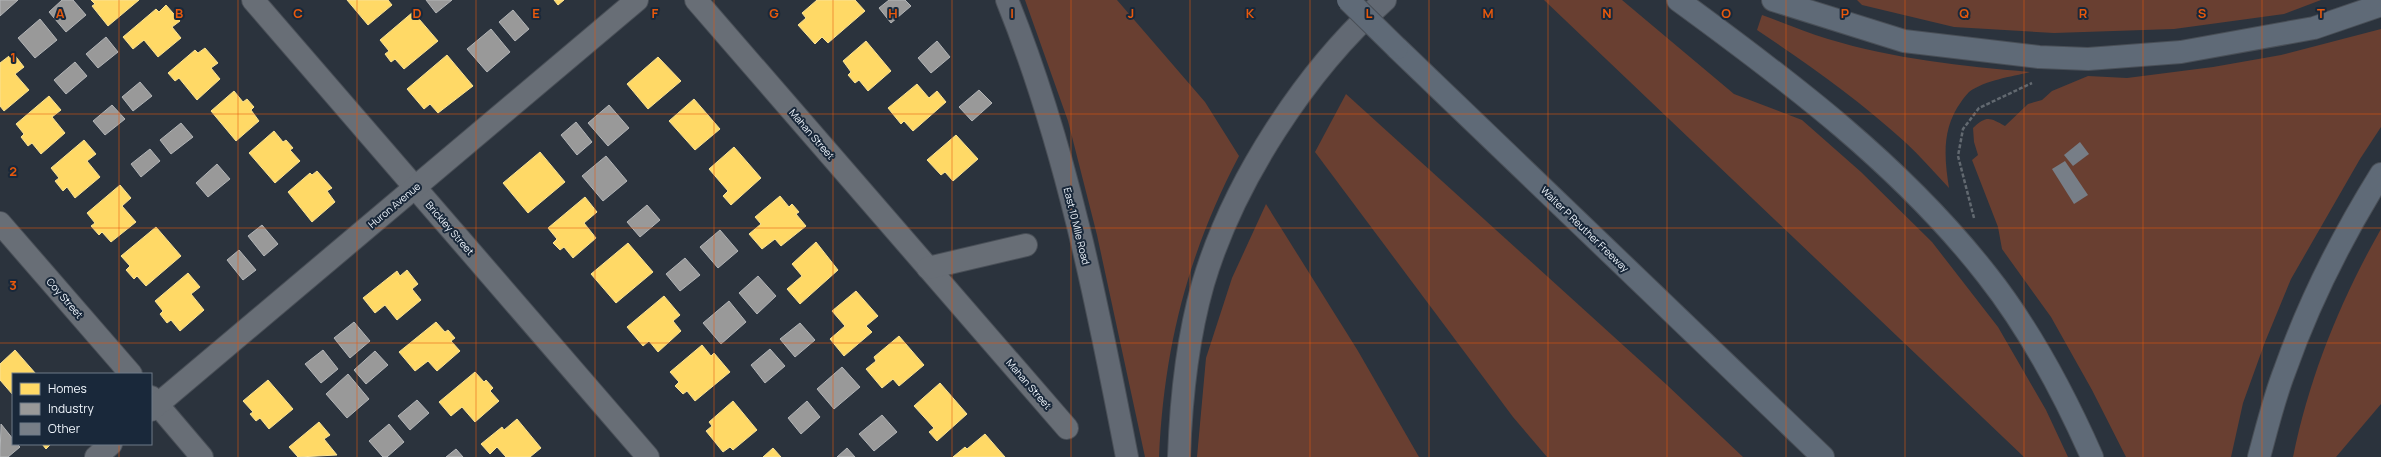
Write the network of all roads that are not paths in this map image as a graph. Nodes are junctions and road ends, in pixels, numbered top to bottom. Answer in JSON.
{"nodes":[{"id":1,"x":253,"y":0,"type":"edge"},
{"id":2,"x":637,"y":0,"type":"edge"},
{"id":3,"x":696,"y":0,"type":"edge"},
{"id":4,"x":1007,"y":0,"type":"edge"},
{"id":5,"x":1348,"y":0,"type":"edge"},
{"id":6,"x":1385,"y":0,"type":"edge"},
{"id":7,"x":1678,"y":0,"type":"edge"},
{"id":8,"x":1773,"y":0,"type":"edge"},
{"id":9,"x":2381,"y":5,"type":"edge"},
{"id":10,"x":2381,"y":174,"type":"edge"},
{"id":11,"x":415,"y":188,"type":"junction"},
{"id":12,"x":0,"y":222,"type":"edge"},
{"id":13,"x":1026,"y":245,"type":"dead end"},
{"id":14,"x":928,"y":268,"type":"junction"},
{"id":15,"x":130,"y":373,"type":"edge"},
{"id":16,"x":153,"y":404,"type":"edge"},
{"id":17,"x":1067,"y":428,"type":"dead end"},
{"id":18,"x":110,"y":445,"type":"edge"},
{"id":19,"x":96,"y":457,"type":"edge"},
{"id":20,"x":202,"y":457,"type":"edge"},
{"id":21,"x":648,"y":457,"type":"edge"},
{"id":22,"x":1127,"y":457,"type":"edge"},
{"id":23,"x":1179,"y":457,"type":"edge"},
{"id":24,"x":1823,"y":457,"type":"edge"},
{"id":25,"x":2092,"y":457,"type":"edge"},
{"id":26,"x":2259,"y":457,"type":"edge"}],
"edges":[{"from":1,"to":11,"type":"street","name":"Brickley Street"},
{"from":2,"to":11,"type":"street","name":"Huron Avenue"},
{"from":3,"to":14,"type":"street","name":"Mahan Street"},
{"from":4,"to":22,"type":"main road","name":"East 10 Mile Road"},
{"from":5,"to":24,"type":"highway","name":"Walter P Reuther Freeway","bridge":true},
{"from":6,"to":23,"type":"main road"},
{"from":7,"to":25,"type":"highway"},
{"from":8,"to":9,"type":"highway"},
{"from":10,"to":26,"type":"highway"},
{"from":11,"to":16,"type":"street","name":"Huron Avenue"},
{"from":11,"to":21,"type":"street","name":"Brickley Street"},
{"from":12,"to":15,"type":"street","name":"Coy Street"},
{"from":13,"to":14,"type":"street"},
{"from":14,"to":17,"type":"street","name":"Mahan Street"},
{"from":16,"to":20,"type":"street"},
{"from":18,"to":19,"type":"street"}]}
